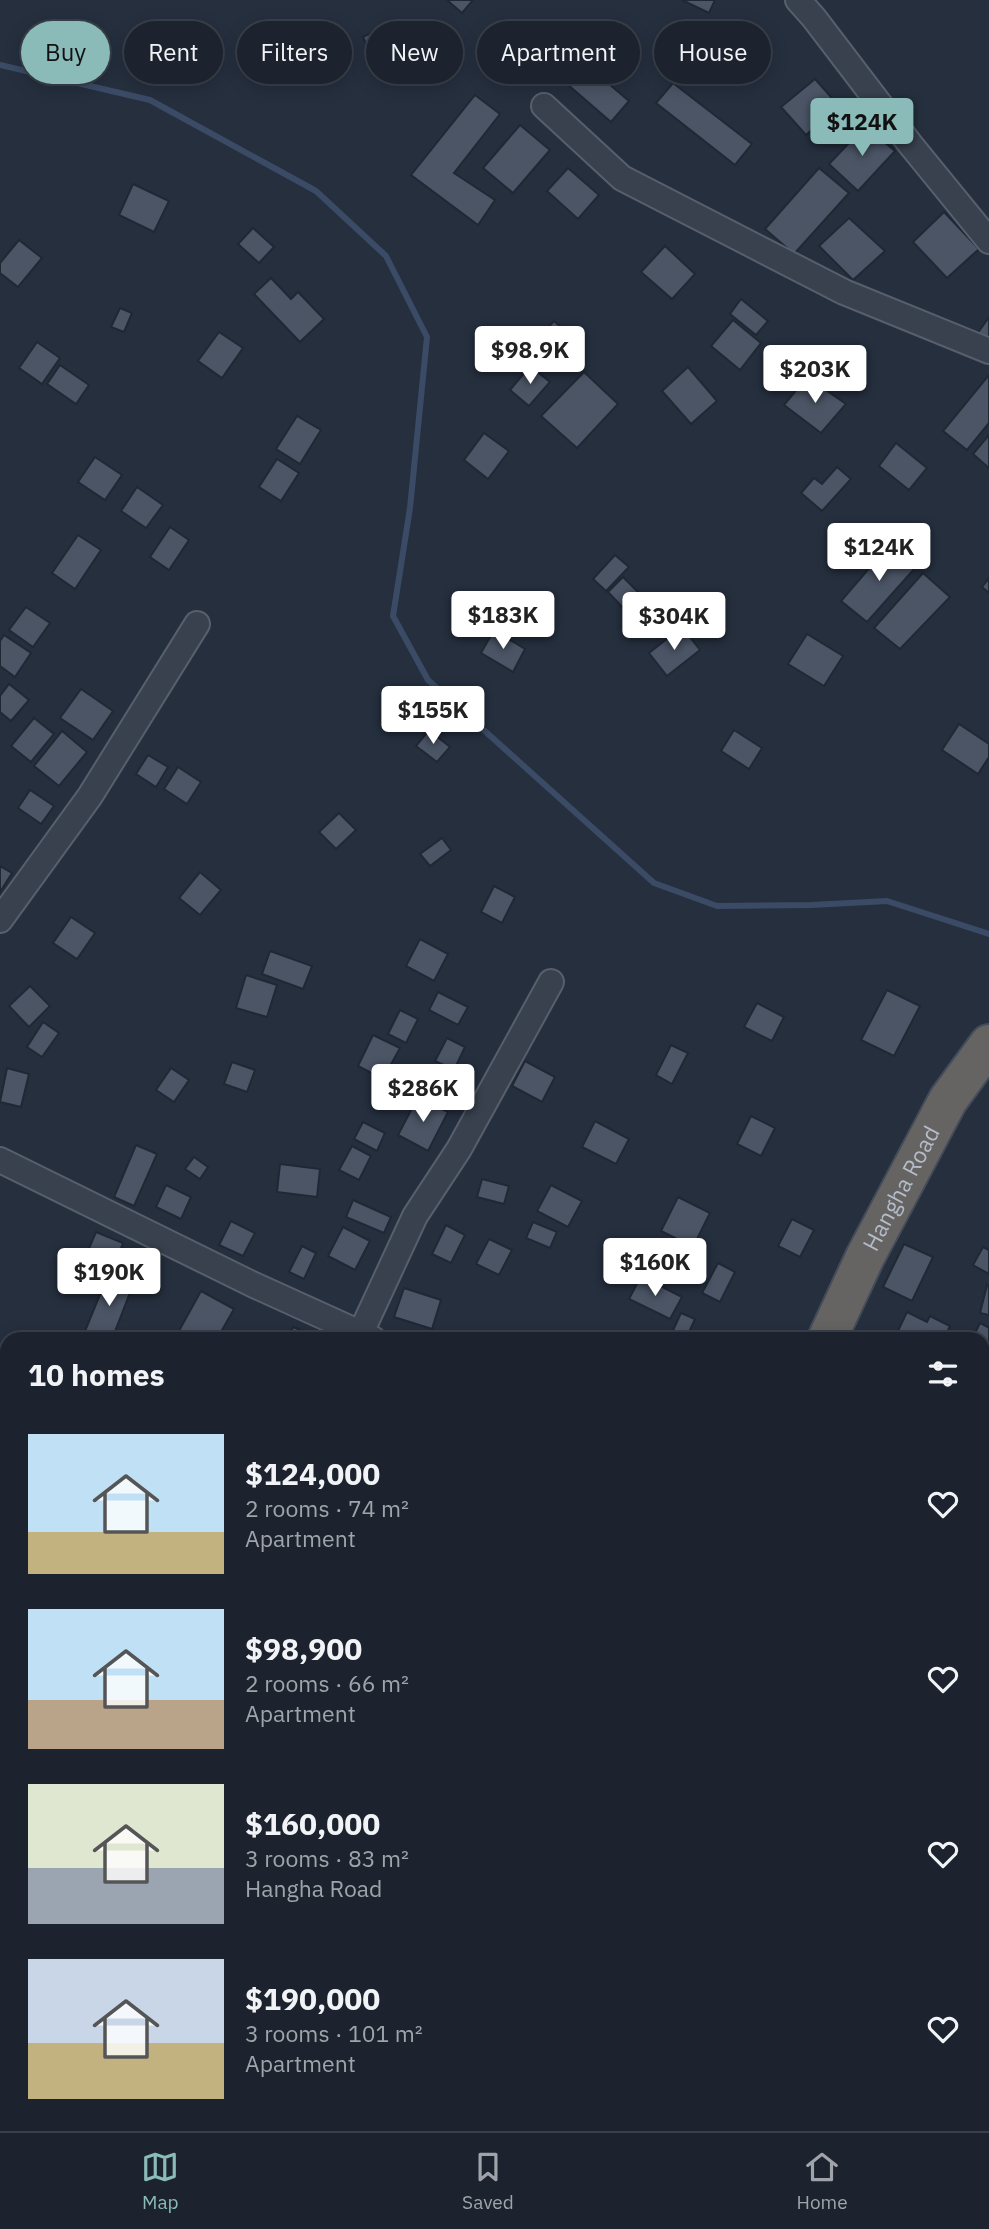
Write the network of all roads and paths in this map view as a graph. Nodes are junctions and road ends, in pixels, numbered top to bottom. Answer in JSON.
{"nodes":[{"id":1,"x":798,"y":0,"type":"edge"},
{"id":2,"x":544,"y":106,"type":"dead end"},
{"id":3,"x":989,"y":241,"type":"edge"},
{"id":4,"x":989,"y":351,"type":"edge"},
{"id":5,"x":197,"y":624,"type":"dead end"},
{"id":6,"x":0,"y":920,"type":"edge"},
{"id":7,"x":551,"y":982,"type":"dead end"},
{"id":8,"x":989,"y":1044,"type":"edge"},
{"id":9,"x":0,"y":1160,"type":"edge"},
{"id":10,"x":353,"y":1332,"type":"edge"},
{"id":11,"x":366,"y":1332,"type":"edge"},
{"id":12,"x":830,"y":1332,"type":"edge"}],
"edges":[{"from":1,"to":3,"type":"street"},
{"from":2,"to":4,"type":"street"},
{"from":5,"to":6,"type":"street"},
{"from":7,"to":11,"type":"street"},
{"from":8,"to":12,"type":"highway","name":"Hangha Road"},
{"from":9,"to":10,"type":"street"}]}
